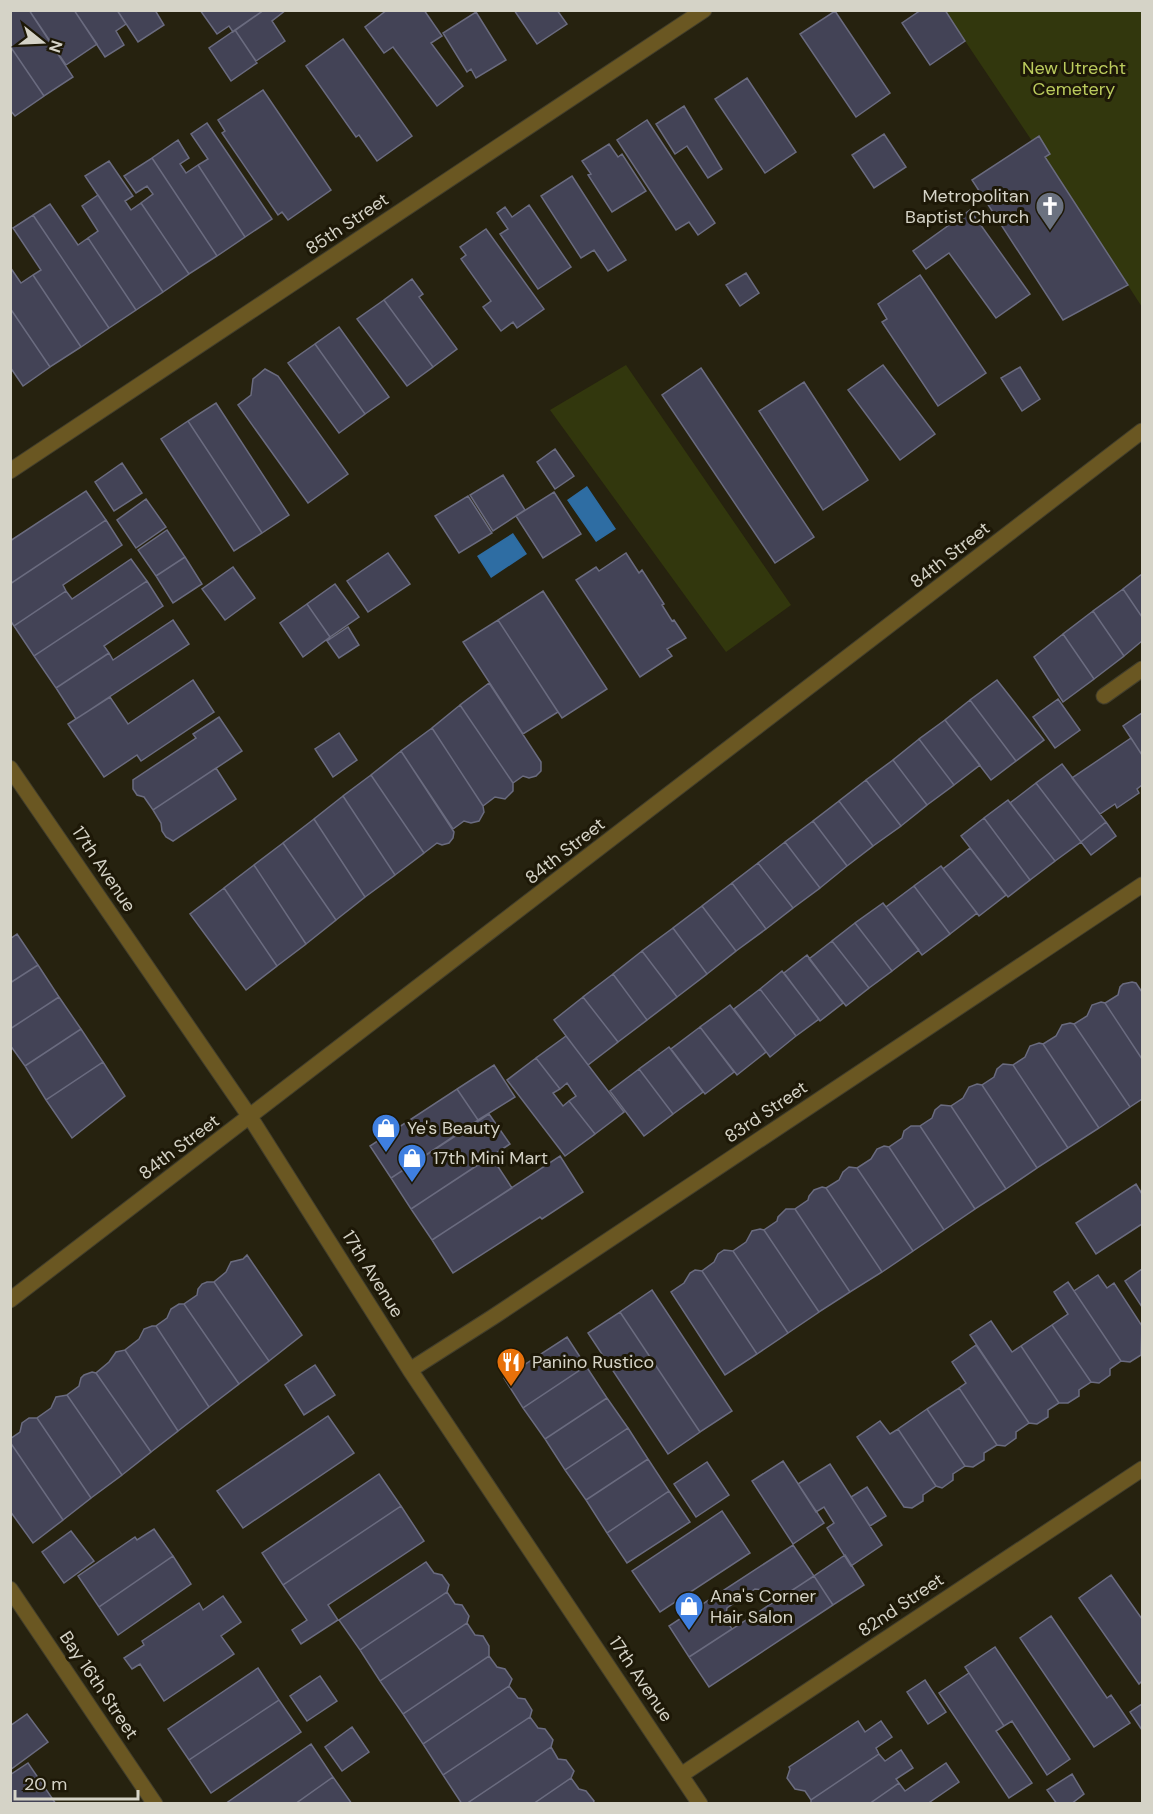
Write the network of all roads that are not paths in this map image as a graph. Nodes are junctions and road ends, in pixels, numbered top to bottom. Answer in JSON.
{"nodes":[{"id":1,"x":704,"y":10,"type":"edge"},
{"id":2,"x":1143,"y":431,"type":"edge"},
{"id":3,"x":10,"y":471,"type":"edge"},
{"id":4,"x":1143,"y":669,"type":"edge"},
{"id":5,"x":1104,"y":696,"type":"dead end"},
{"id":6,"x":10,"y":768,"type":"edge"},
{"id":7,"x":1143,"y":885,"type":"edge"},
{"id":8,"x":250,"y":1117,"type":"junction"},
{"id":9,"x":10,"y":1300,"type":"edge"},
{"id":10,"x":411,"y":1370,"type":"junction"},
{"id":11,"x":1143,"y":1469,"type":"edge"},
{"id":12,"x":10,"y":1589,"type":"edge"},
{"id":13,"x":681,"y":1775,"type":"junction"},
{"id":14,"x":155,"y":1803,"type":"edge"},
{"id":15,"x":700,"y":1803,"type":"edge"}],
"edges":[{"from":1,"to":3,"type":"street","name":"85th Street"},
{"from":2,"to":8,"type":"street","name":"84th Street"},
{"from":4,"to":5,"type":"street"},
{"from":6,"to":8,"type":"street","name":"17th Avenue"},
{"from":7,"to":10,"type":"street","name":"83rd Street"},
{"from":8,"to":9,"type":"street","name":"84th Street"},
{"from":8,"to":10,"type":"street","name":"17th Avenue"},
{"from":10,"to":13,"type":"street","name":"17th Avenue"},
{"from":11,"to":13,"type":"street","name":"82nd Street"},
{"from":12,"to":14,"type":"street","name":"Bay 16th Street"},
{"from":13,"to":15,"type":"street","name":"17th Avenue"}]}
